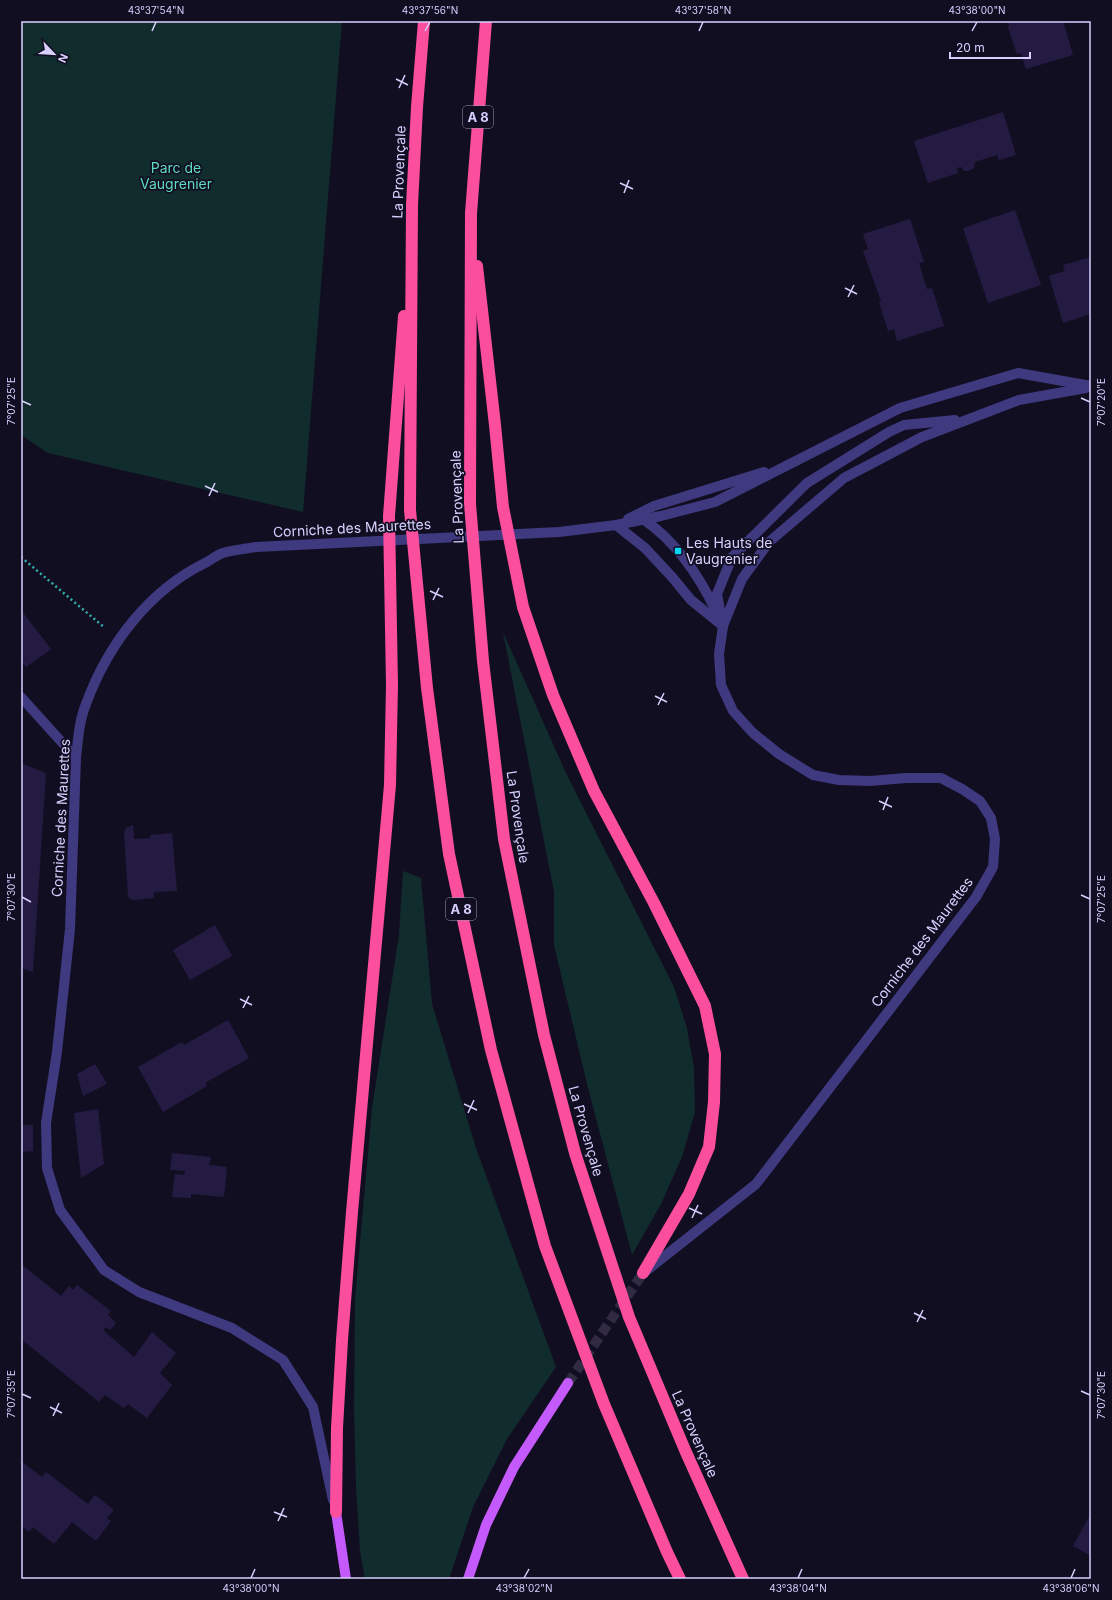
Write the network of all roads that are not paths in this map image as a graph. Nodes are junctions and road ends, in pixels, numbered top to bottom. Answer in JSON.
{"nodes":[{"id":1,"x":424,"y":21,"type":"edge"},
{"id":2,"x":486,"y":21,"type":"edge"},
{"id":3,"x":412,"y":206,"type":"junction"},
{"id":4,"x":471,"y":213,"type":"junction"},
{"id":5,"x":1091,"y":387,"type":"edge"},
{"id":6,"x":968,"y":419,"type":"junction"},
{"id":7,"x":786,"y":466,"type":"junction"},
{"id":8,"x":643,"y":519,"type":"junction"},
{"id":9,"x":616,"y":525,"type":"junction"},
{"id":10,"x":723,"y":626,"type":"junction"},
{"id":11,"x":21,"y":697,"type":"edge"},
{"id":12,"x":76,"y":758,"type":"junction"},
{"id":13,"x":643,"y":1273,"type":"joint"},
{"id":14,"x":568,"y":1382,"type":"tunnel mouth"},
{"id":15,"x":336,"y":1512,"type":"junction"},
{"id":16,"x":346,"y":1579,"type":"edge"},
{"id":17,"x":468,"y":1579,"type":"edge"},
{"id":18,"x":680,"y":1579,"type":"edge"},
{"id":19,"x":744,"y":1579,"type":"edge"}],
"edges":[{"from":1,"to":3,"type":"highway","name":"La Provençale","number":"A 8"},
{"from":2,"to":4,"type":"highway","name":"La Provençale","number":"A 8"},
{"from":3,"to":15,"type":"highway"},
{"from":3,"to":18,"type":"highway","name":"La Provençale","number":"A 8"},
{"from":4,"to":13,"type":"highway"},
{"from":4,"to":19,"type":"highway","name":"La Provençale","number":"A 8"},
{"from":5,"to":6,"type":"street"},
{"from":5,"to":7,"type":"street"},
{"from":6,"to":10,"type":"street"},
{"from":6,"to":10,"type":"street"},
{"from":7,"to":8,"type":"street"},
{"from":7,"to":9,"type":"street"},
{"from":8,"to":9,"type":"street"},
{"from":8,"to":10,"type":"street"},
{"from":9,"to":10,"type":"street"},
{"from":9,"to":12,"type":"street","name":"Corniche des Maurettes"},
{"from":10,"to":13,"type":"street","name":"Corniche des Maurettes"},
{"from":11,"to":12,"type":"street"},
{"from":12,"to":15,"type":"street","name":"Corniche des Maurettes"},
{"from":14,"to":17,"type":"main road"},
{"from":15,"to":16,"type":"main road"}]}
